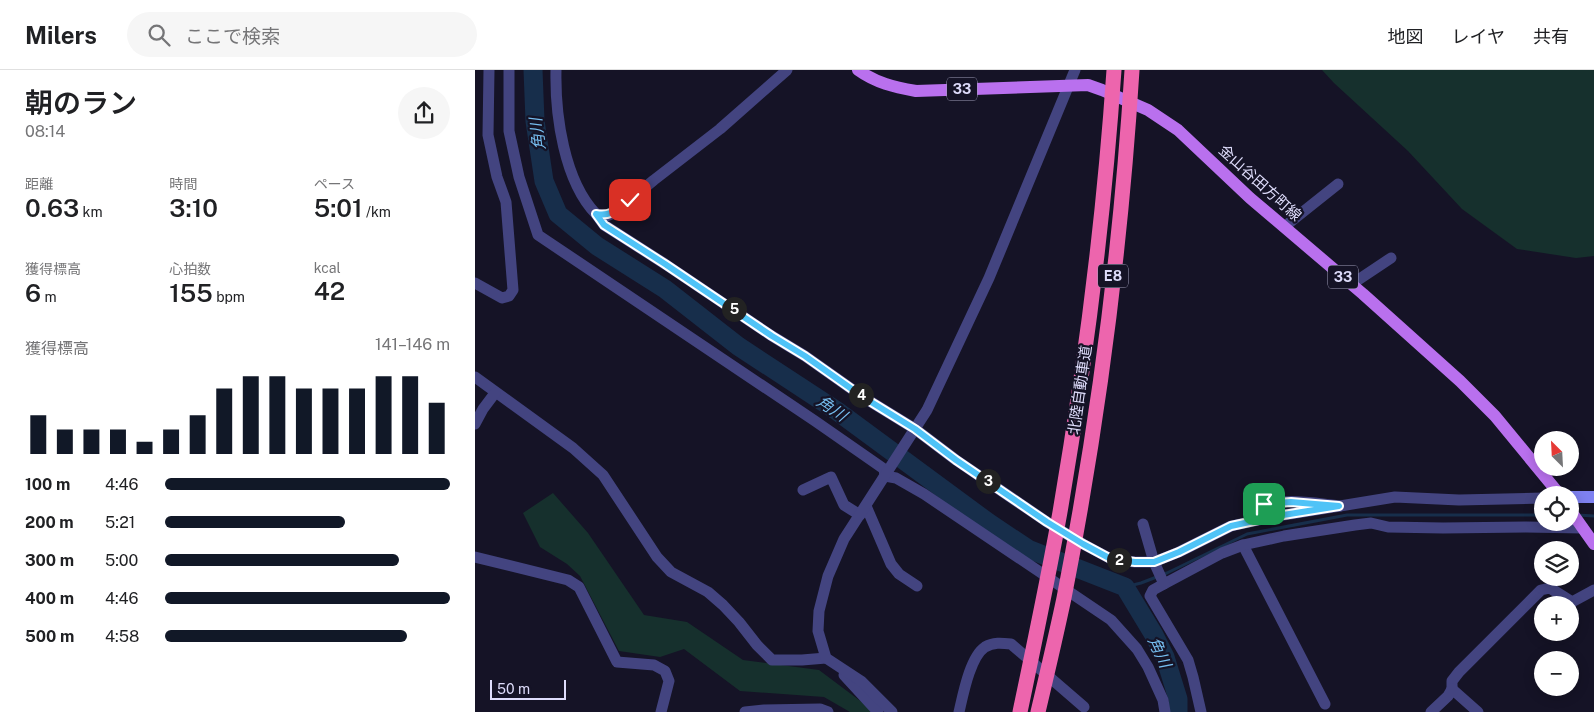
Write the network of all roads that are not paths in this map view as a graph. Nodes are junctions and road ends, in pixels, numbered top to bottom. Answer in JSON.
{"nodes":[{"id":1,"x":489,"y":70,"type":"edge"},
{"id":2,"x":509,"y":70,"type":"edge"},
{"id":3,"x":556,"y":70,"type":"edge"},
{"id":4,"x":787,"y":70,"type":"edge"},
{"id":5,"x":858,"y":70,"type":"edge"},
{"id":6,"x":1075,"y":70,"type":"edge"},
{"id":7,"x":1114,"y":70,"type":"edge"},
{"id":8,"x":1132,"y":70,"type":"edge"},
{"id":9,"x":1070,"y":85,"type":"junction"},
{"id":10,"x":1338,"y":184,"type":"dead end"},
{"id":11,"x":596,"y":214,"type":"junction"},
{"id":12,"x":1284,"y":227,"type":"junction"},
{"id":13,"x":1391,"y":258,"type":"dead end"},
{"id":14,"x":475,"y":283,"type":"edge"},
{"id":15,"x":1352,"y":284,"type":"junction"},
{"id":16,"x":475,"y":377,"type":"edge"},
{"id":17,"x":495,"y":393,"type":"junction"},
{"id":18,"x":475,"y":424,"type":"edge"},
{"id":19,"x":915,"y":430,"type":"junction"},
{"id":20,"x":886,"y":475,"type":"junction"},
{"id":21,"x":1552,"y":486,"type":"edge"},
{"id":22,"x":803,"y":490,"type":"dead end"},
{"id":23,"x":1579,"y":497,"type":"edge"},
{"id":24,"x":1594,"y":497,"type":"edge"},
{"id":25,"x":1534,"y":498,"type":"edge"},
{"id":26,"x":1339,"y":506,"type":"junction"},
{"id":27,"x":1253,"y":507,"type":"dead end"},
{"id":28,"x":863,"y":510,"type":"junction"},
{"id":29,"x":1579,"y":522,"type":"edge"},
{"id":30,"x":1143,"y":524,"type":"dead end"},
{"id":31,"x":1583,"y":528,"type":"junction"},
{"id":32,"x":1594,"y":544,"type":"edge"},
{"id":33,"x":1243,"y":545,"type":"junction"},
{"id":34,"x":475,"y":557,"type":"edge"},
{"id":35,"x":1154,"y":562,"type":"junction"},
{"id":36,"x":1164,"y":584,"type":"junction"},
{"id":37,"x":917,"y":586,"type":"dead end"},
{"id":38,"x":1594,"y":590,"type":"edge"},
{"id":39,"x":831,"y":661,"type":"junction"},
{"id":40,"x":1452,"y":689,"type":"junction"},
{"id":41,"x":1325,"y":704,"type":"dead end"},
{"id":42,"x":1084,"y":707,"type":"dead end"},
{"id":43,"x":661,"y":712,"type":"edge"},
{"id":44,"x":745,"y":712,"type":"edge"},
{"id":45,"x":828,"y":712,"type":"edge"},
{"id":46,"x":878,"y":712,"type":"edge"},
{"id":47,"x":892,"y":712,"type":"edge"},
{"id":48,"x":959,"y":712,"type":"edge"},
{"id":49,"x":1020,"y":712,"type":"edge"},
{"id":50,"x":1038,"y":712,"type":"edge"},
{"id":51,"x":1165,"y":712,"type":"edge"},
{"id":52,"x":1201,"y":712,"type":"edge"},
{"id":53,"x":1431,"y":712,"type":"edge"},
{"id":54,"x":1478,"y":712,"type":"edge"}],
"edges":[{"from":1,"to":14,"type":"street"},
{"from":2,"to":20,"type":"street"},
{"from":3,"to":11,"type":"street"},
{"from":4,"to":11,"type":"street"},
{"from":5,"to":9,"type":"main road","name":"金山谷田方町線","number":"33"},
{"from":6,"to":9,"type":"street"},
{"from":7,"to":49,"type":"highway","name":"北陸自動車道","number":"E8","bridge":true},
{"from":8,"to":50,"type":"highway","name":"北陸自動車道","number":"E8","bridge":true},
{"from":9,"to":12,"type":"main road","name":"金山谷田方町線","number":"33"},
{"from":9,"to":19,"type":"street"},
{"from":10,"to":12,"type":"street"},
{"from":11,"to":19,"type":"street"},
{"from":12,"to":15,"type":"main road","name":"金山谷田方町線","number":"33"},
{"from":13,"to":15,"type":"street"},
{"from":15,"to":21,"type":"main road","name":"金山谷田方町線","number":"33"},
{"from":16,"to":17,"type":"street"},
{"from":17,"to":18,"type":"street"},
{"from":17,"to":39,"type":"street"},
{"from":19,"to":20,"type":"street"},
{"from":19,"to":35,"type":"street"},
{"from":20,"to":28,"type":"street"},
{"from":20,"to":51,"type":"street"},
{"from":22,"to":28,"type":"street"},
{"from":23,"to":24,"type":"main road"},
{"from":25,"to":26,"type":"street"},
{"from":26,"to":27,"type":"street"},
{"from":26,"to":35,"type":"street"},
{"from":28,"to":37,"type":"street"},
{"from":28,"to":39,"type":"street"},
{"from":29,"to":31,"type":"main road"},
{"from":30,"to":35,"type":"street"},
{"from":31,"to":32,"type":"main road"},
{"from":31,"to":33,"type":"street"},
{"from":33,"to":36,"type":"street"},
{"from":33,"to":41,"type":"street"},
{"from":34,"to":43,"type":"street"},
{"from":35,"to":36,"type":"street"},
{"from":36,"to":52,"type":"street"},
{"from":38,"to":40,"type":"street"},
{"from":39,"to":46,"type":"street"},
{"from":39,"to":47,"type":"street"},
{"from":40,"to":53,"type":"street"},
{"from":40,"to":54,"type":"street"},
{"from":42,"to":48,"type":"street"},
{"from":44,"to":45,"type":"street"}]}
